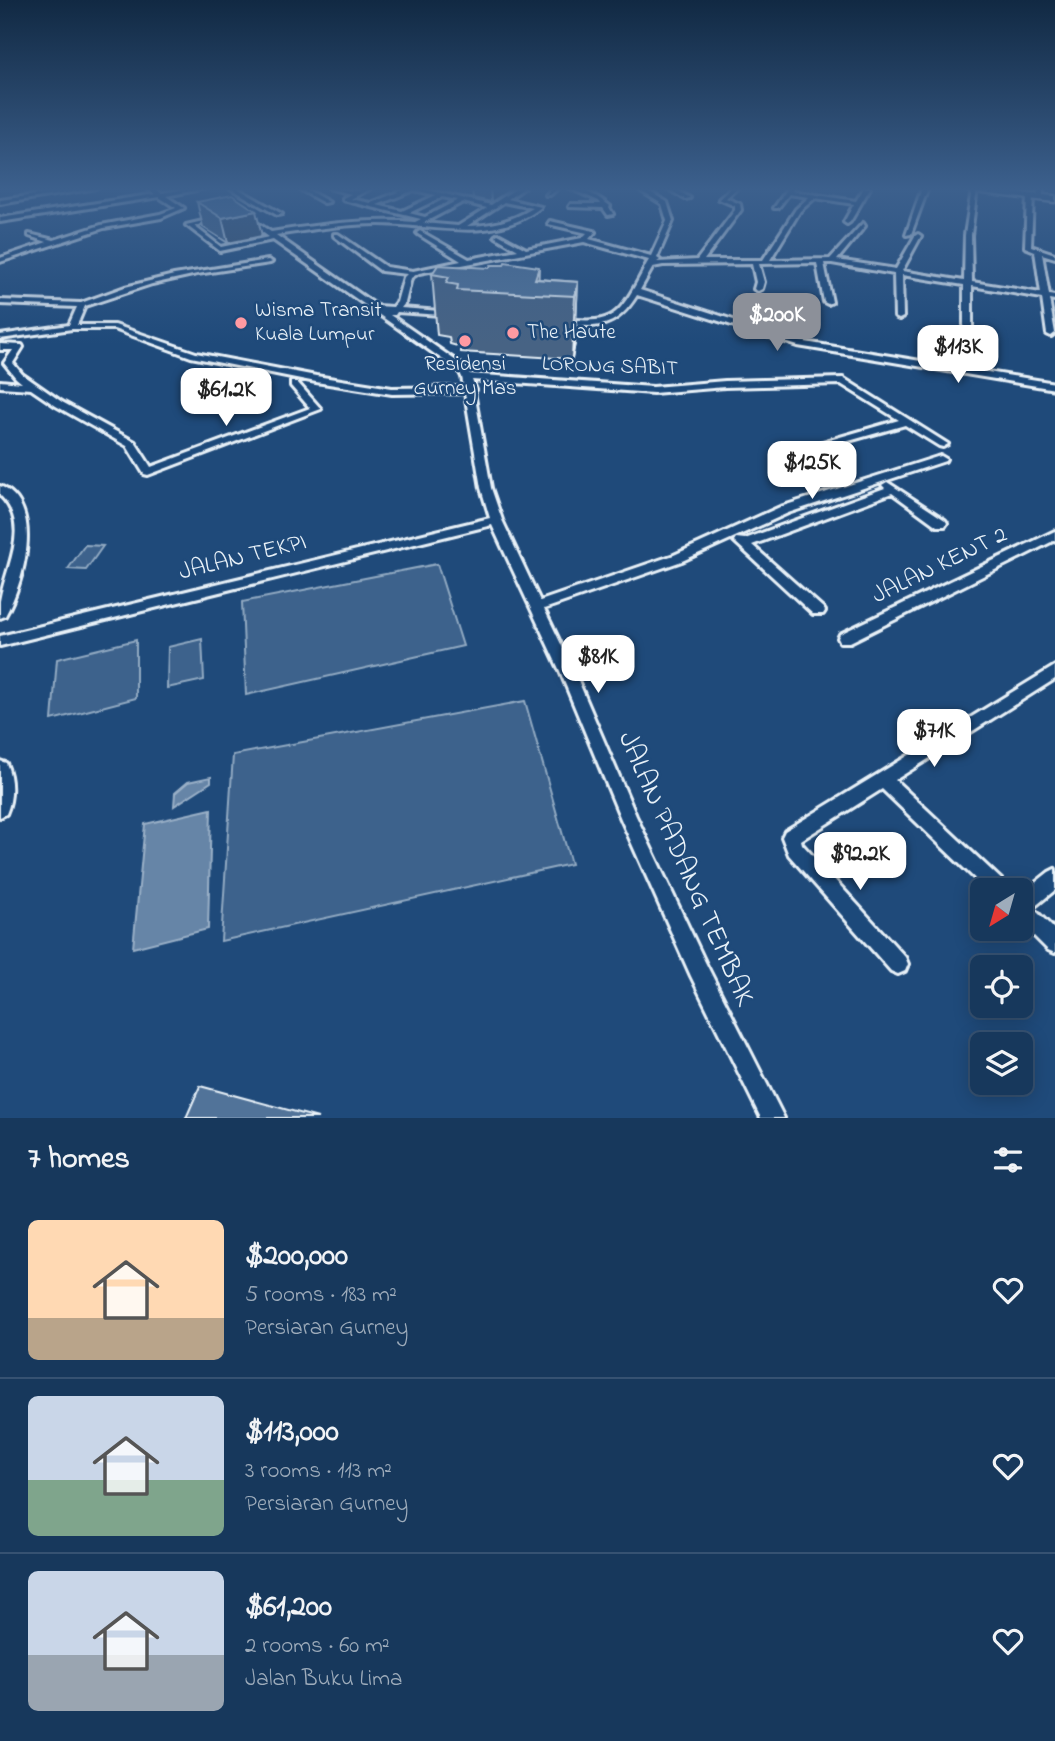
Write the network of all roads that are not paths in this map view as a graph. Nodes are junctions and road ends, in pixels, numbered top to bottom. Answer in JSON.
{"nodes":[{"id":1,"x":48,"y":240,"type":"edge"},
{"id":2,"x":60,"y":240,"type":"edge"},
{"id":3,"x":209,"y":240,"type":"edge"},
{"id":4,"x":248,"y":240,"type":"edge"},
{"id":5,"x":280,"y":240,"type":"edge"},
{"id":6,"x":343,"y":240,"type":"edge"},
{"id":7,"x":432,"y":240,"type":"edge"},
{"id":8,"x":506,"y":240,"type":"edge"},
{"id":9,"x":584,"y":240,"type":"joint"},
{"id":10,"x":661,"y":240,"type":"edge"},
{"id":11,"x":716,"y":240,"type":"edge"},
{"id":12,"x":779,"y":240,"type":"edge"},
{"id":13,"x":850,"y":240,"type":"edge"},
{"id":14,"x":916,"y":240,"type":"edge"},
{"id":15,"x":969,"y":240,"type":"edge"},
{"id":16,"x":1028,"y":240,"type":"edge"},
{"id":17,"x":54,"y":242,"type":"junction"},
{"id":18,"x":659,"y":244,"type":"junction"},
{"id":19,"x":525,"y":251,"type":"junction"},
{"id":20,"x":1038,"y":251,"type":"junction"},
{"id":21,"x":1055,"y":256,"type":"edge"},
{"id":22,"x":0,"y":260,"type":"edge"},
{"id":23,"x":467,"y":261,"type":"junction"},
{"id":24,"x":820,"y":261,"type":"junction"},
{"id":25,"x":832,"y":261,"type":"junction"},
{"id":26,"x":268,"y":262,"type":"dead end"},
{"id":27,"x":682,"y":262,"type":"junction"},
{"id":28,"x":755,"y":262,"type":"junction"},
{"id":29,"x":765,"y":262,"type":"junction"},
{"id":30,"x":650,"y":263,"type":"junction"},
{"id":31,"x":699,"y":263,"type":"junction"},
{"id":32,"x":898,"y":272,"type":"junction"},
{"id":33,"x":413,"y":273,"type":"junction"},
{"id":34,"x":969,"y":284,"type":"junction"},
{"id":35,"x":758,"y":289,"type":"dead end"},
{"id":36,"x":637,"y":292,"type":"junction"},
{"id":37,"x":1051,"y":298,"type":"edge"},
{"id":38,"x":0,"y":302,"type":"edge"},
{"id":39,"x":828,"y":302,"type":"dead end"},
{"id":40,"x":82,"y":305,"type":"junction"},
{"id":41,"x":369,"y":307,"type":"joint"},
{"id":42,"x":391,"y":315,"type":"junction"},
{"id":43,"x":466,"y":315,"type":"edge"},
{"id":44,"x":899,"y":317,"type":"dead end"},
{"id":45,"x":555,"y":321,"type":"edge"},
{"id":46,"x":72,"y":327,"type":"junction"},
{"id":47,"x":968,"y":332,"type":"dead end"},
{"id":48,"x":1051,"y":334,"type":"dead end"},
{"id":49,"x":0,"y":337,"type":"edge"},
{"id":50,"x":186,"y":340,"type":"dead end"},
{"id":51,"x":0,"y":347,"type":"edge"},
{"id":52,"x":174,"y":348,"type":"junction"},
{"id":53,"x":216,"y":349,"type":"dead end"},
{"id":54,"x":203,"y":357,"type":"junction"},
{"id":55,"x":0,"y":384,"type":"edge"},
{"id":56,"x":294,"y":384,"type":"dead end"},
{"id":57,"x":469,"y":384,"type":"junction"},
{"id":58,"x":33,"y":386,"type":"junction"},
{"id":59,"x":1055,"y":386,"type":"edge"},
{"id":60,"x":907,"y":421,"type":"junction"},
{"id":61,"x":943,"y":444,"type":"dead end"},
{"id":62,"x":806,"y":450,"type":"dead end"},
{"id":63,"x":941,"y":459,"type":"dead end"},
{"id":64,"x":878,"y":479,"type":"junction"},
{"id":65,"x":0,"y":489,"type":"edge"},
{"id":66,"x":893,"y":489,"type":"junction"},
{"id":67,"x":496,"y":520,"type":"junction"},
{"id":68,"x":941,"y":523,"type":"dead end"},
{"id":69,"x":732,"y":534,"type":"junction"},
{"id":70,"x":1055,"y":535,"type":"edge"},
{"id":71,"x":743,"y":544,"type":"junction"},
{"id":72,"x":536,"y":607,"type":"junction"},
{"id":73,"x":818,"y":611,"type":"dead end"},
{"id":74,"x":0,"y":613,"type":"edge"},
{"id":75,"x":845,"y":638,"type":"dead end"},
{"id":76,"x":0,"y":641,"type":"edge"},
{"id":77,"x":1055,"y":673,"type":"edge"},
{"id":78,"x":0,"y":768,"type":"edge"},
{"id":79,"x":883,"y":779,"type":"junction"},
{"id":80,"x":0,"y":809,"type":"edge"},
{"id":81,"x":791,"y":837,"type":"joint"},
{"id":82,"x":987,"y":878,"type":"edge"},
{"id":83,"x":1055,"y":878,"type":"edge"},
{"id":84,"x":1033,"y":897,"type":"edge"},
{"id":85,"x":1033,"y":921,"type":"edge"},
{"id":86,"x":1055,"y":943,"type":"edge"},
{"id":87,"x":898,"y":964,"type":"dead end"},
{"id":88,"x":773,"y":1118,"type":"edge"}],
"edges":[{"from":1,"to":17,"type":"street"},
{"from":2,"to":17,"type":"street"},
{"from":3,"to":4,"type":"street"},
{"from":5,"to":41,"type":"street"},
{"from":6,"to":33,"type":"street"},
{"from":7,"to":23,"type":"street"},
{"from":8,"to":19,"type":"street"},
{"from":9,"to":19,"type":"street"},
{"from":9,"to":30,"type":"street"},
{"from":10,"to":18,"type":"street"},
{"from":11,"to":31,"type":"street"},
{"from":12,"to":29,"type":"street"},
{"from":13,"to":25,"type":"street"},
{"from":14,"to":32,"type":"street"},
{"from":15,"to":34,"type":"street"},
{"from":16,"to":20,"type":"street"},
{"from":17,"to":22,"type":"street"},
{"from":18,"to":27,"type":"street"},
{"from":18,"to":30,"type":"street"},
{"from":19,"to":23,"type":"street"},
{"from":20,"to":21,"type":"street"},
{"from":20,"to":37,"type":"street"},
{"from":23,"to":33,"type":"street"},
{"from":24,"to":25,"type":"street"},
{"from":24,"to":29,"type":"street"},
{"from":24,"to":39,"type":"street"},
{"from":25,"to":32,"type":"street"},
{"from":26,"to":40,"type":"street"},
{"from":27,"to":30,"type":"street"},
{"from":27,"to":31,"type":"street"},
{"from":28,"to":29,"type":"street"},
{"from":28,"to":31,"type":"street"},
{"from":28,"to":35,"type":"street"},
{"from":30,"to":36,"type":"street"},
{"from":32,"to":34,"type":"street"},
{"from":32,"to":44,"type":"street"},
{"from":33,"to":42,"type":"street"},
{"from":34,"to":37,"type":"street"},
{"from":34,"to":47,"type":"street"},
{"from":36,"to":45,"type":"street"},
{"from":36,"to":59,"type":"street"},
{"from":37,"to":48,"type":"street"},
{"from":38,"to":40,"type":"street"},
{"from":40,"to":46,"type":"street"},
{"from":41,"to":42,"type":"street"},
{"from":42,"to":43,"type":"street"},
{"from":42,"to":57,"type":"street"},
{"from":46,"to":49,"type":"street","name":"LORONG SABIT"},
{"from":46,"to":52,"type":"street","name":"LORONG SABIT"},
{"from":50,"to":52,"type":"street"},
{"from":51,"to":58,"type":"street"},
{"from":52,"to":54,"type":"street","name":"LORONG SABIT"},
{"from":53,"to":54,"type":"street"},
{"from":54,"to":57,"type":"street","name":"LORONG SABIT"},
{"from":55,"to":58,"type":"street"},
{"from":56,"to":58,"type":"street"},
{"from":57,"to":60,"type":"street","name":"LORONG SABIT"},
{"from":57,"to":67,"type":"street","name":"JALAN PADANG TEMBAK"},
{"from":60,"to":61,"type":"street","name":"LORONG SABIT"},
{"from":60,"to":62,"type":"street"},
{"from":63,"to":64,"type":"street"},
{"from":64,"to":66,"type":"street"},
{"from":64,"to":69,"type":"street"},
{"from":65,"to":74,"type":"street"},
{"from":66,"to":68,"type":"street"},
{"from":66,"to":71,"type":"street"},
{"from":67,"to":72,"type":"street","name":"JALAN PADANG TEMBAK"},
{"from":67,"to":76,"type":"street","name":"JALAN TEKPI"},
{"from":69,"to":71,"type":"street"},
{"from":69,"to":72,"type":"street"},
{"from":70,"to":75,"type":"street","name":"JALAN KENT 2"},
{"from":71,"to":73,"type":"street"},
{"from":72,"to":88,"type":"street","name":"JALAN PADANG TEMBAK"},
{"from":77,"to":79,"type":"street"},
{"from":78,"to":80,"type":"street"},
{"from":79,"to":81,"type":"street"},
{"from":79,"to":82,"type":"street"},
{"from":81,"to":87,"type":"street"},
{"from":83,"to":84,"type":"street"},
{"from":85,"to":86,"type":"street"}]}
